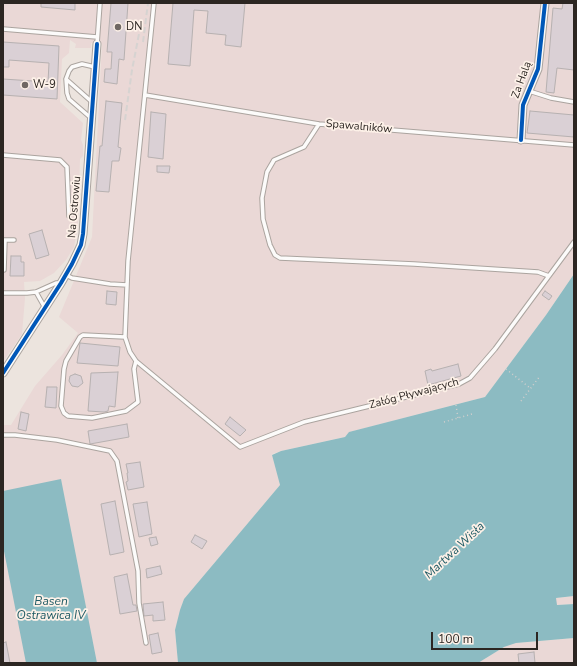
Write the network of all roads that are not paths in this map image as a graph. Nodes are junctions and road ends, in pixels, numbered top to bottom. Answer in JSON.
{"nodes":[{"id":1,"x":100,"y":3,"type":"edge"},
{"id":2,"x":154,"y":3,"type":"edge"},
{"id":3,"x":545,"y":3,"type":"edge"},
{"id":4,"x":3,"y":29,"type":"edge"},
{"id":5,"x":97,"y":40,"type":"junction"},
{"id":6,"x":95,"y":67,"type":"junction"},
{"id":7,"x":66,"y":79,"type":"junction"},
{"id":8,"x":529,"y":91,"type":"junction"},
{"id":9,"x":145,"y":96,"type":"junction"},
{"id":10,"x":92,"y":102,"type":"junction"},
{"id":11,"x":574,"y":102,"type":"edge"},
{"id":12,"x":91,"y":118,"type":"junction"},
{"id":13,"x":319,"y":124,"type":"junction"},
{"id":14,"x":521,"y":140,"type":"junction"},
{"id":15,"x":574,"y":145,"type":"edge"},
{"id":16,"x":3,"y":155,"type":"edge"},
{"id":17,"x":69,"y":216,"type":"dead end"},
{"id":18,"x":4,"y":240,"type":"edge"},
{"id":19,"x":14,"y":240,"type":"dead end"},
{"id":20,"x":574,"y":242,"type":"edge"},
{"id":21,"x":4,"y":270,"type":"dead end"},
{"id":22,"x":66,"y":275,"type":"junction"},
{"id":23,"x":549,"y":276,"type":"junction"},
{"id":24,"x":61,"y":283,"type":"junction"},
{"id":25,"x":127,"y":285,"type":"junction"},
{"id":26,"x":36,"y":292,"type":"junction"},
{"id":27,"x":3,"y":293,"type":"edge"},
{"id":28,"x":45,"y":308,"type":"junction"},
{"id":29,"x":125,"y":337,"type":"junction"},
{"id":30,"x":136,"y":361,"type":"junction"},
{"id":31,"x":3,"y":373,"type":"edge"},
{"id":32,"x":3,"y":435,"type":"edge"},
{"id":33,"x":146,"y":643,"type":"dead end"}],
"edges":[{"from":1,"to":5,"type":"lane","name":"Na Ostrowiu"},
{"from":2,"to":9,"type":"lane"},
{"from":3,"to":8,"type":"street","name":"Za Halą"},
{"from":4,"to":5,"type":"lane"},
{"from":5,"to":6,"type":"street","name":"Na Ostrowiu"},
{"from":6,"to":7,"type":"lane"},
{"from":6,"to":10,"type":"street","name":"Na Ostrowiu"},
{"from":7,"to":10,"type":"lane"},
{"from":7,"to":12,"type":"lane"},
{"from":8,"to":11,"type":"lane"},
{"from":8,"to":14,"type":"street","name":"Za Halą"},
{"from":9,"to":13,"type":"lane","name":"Spawalników"},
{"from":9,"to":25,"type":"lane"},
{"from":10,"to":12,"type":"street","name":"Na Ostrowiu"},
{"from":12,"to":22,"type":"street","name":"Na Ostrowiu"},
{"from":13,"to":14,"type":"lane","name":"Spawalników"},
{"from":13,"to":23,"type":"lane"},
{"from":14,"to":15,"type":"lane","name":"Spawalników"},
{"from":16,"to":17,"type":"lane"},
{"from":18,"to":19,"type":"lane"},
{"from":18,"to":21,"type":"lane"},
{"from":20,"to":23,"type":"lane","name":"Załóg Pływających"},
{"from":22,"to":24,"type":"street","name":"Na Ostrowiu"},
{"from":22,"to":25,"type":"lane"},
{"from":23,"to":30,"type":"lane","name":"Załóg Pływających"},
{"from":24,"to":26,"type":"lane"},
{"from":24,"to":28,"type":"street","name":"Na Ostrowiu"},
{"from":25,"to":29,"type":"lane"},
{"from":26,"to":27,"type":"lane"},
{"from":26,"to":28,"type":"lane"},
{"from":28,"to":31,"type":"street","name":"Na Ostrowiu"},
{"from":29,"to":30,"type":"lane"},
{"from":29,"to":30,"type":"lane"},
{"from":32,"to":33,"type":"lane"}]}
